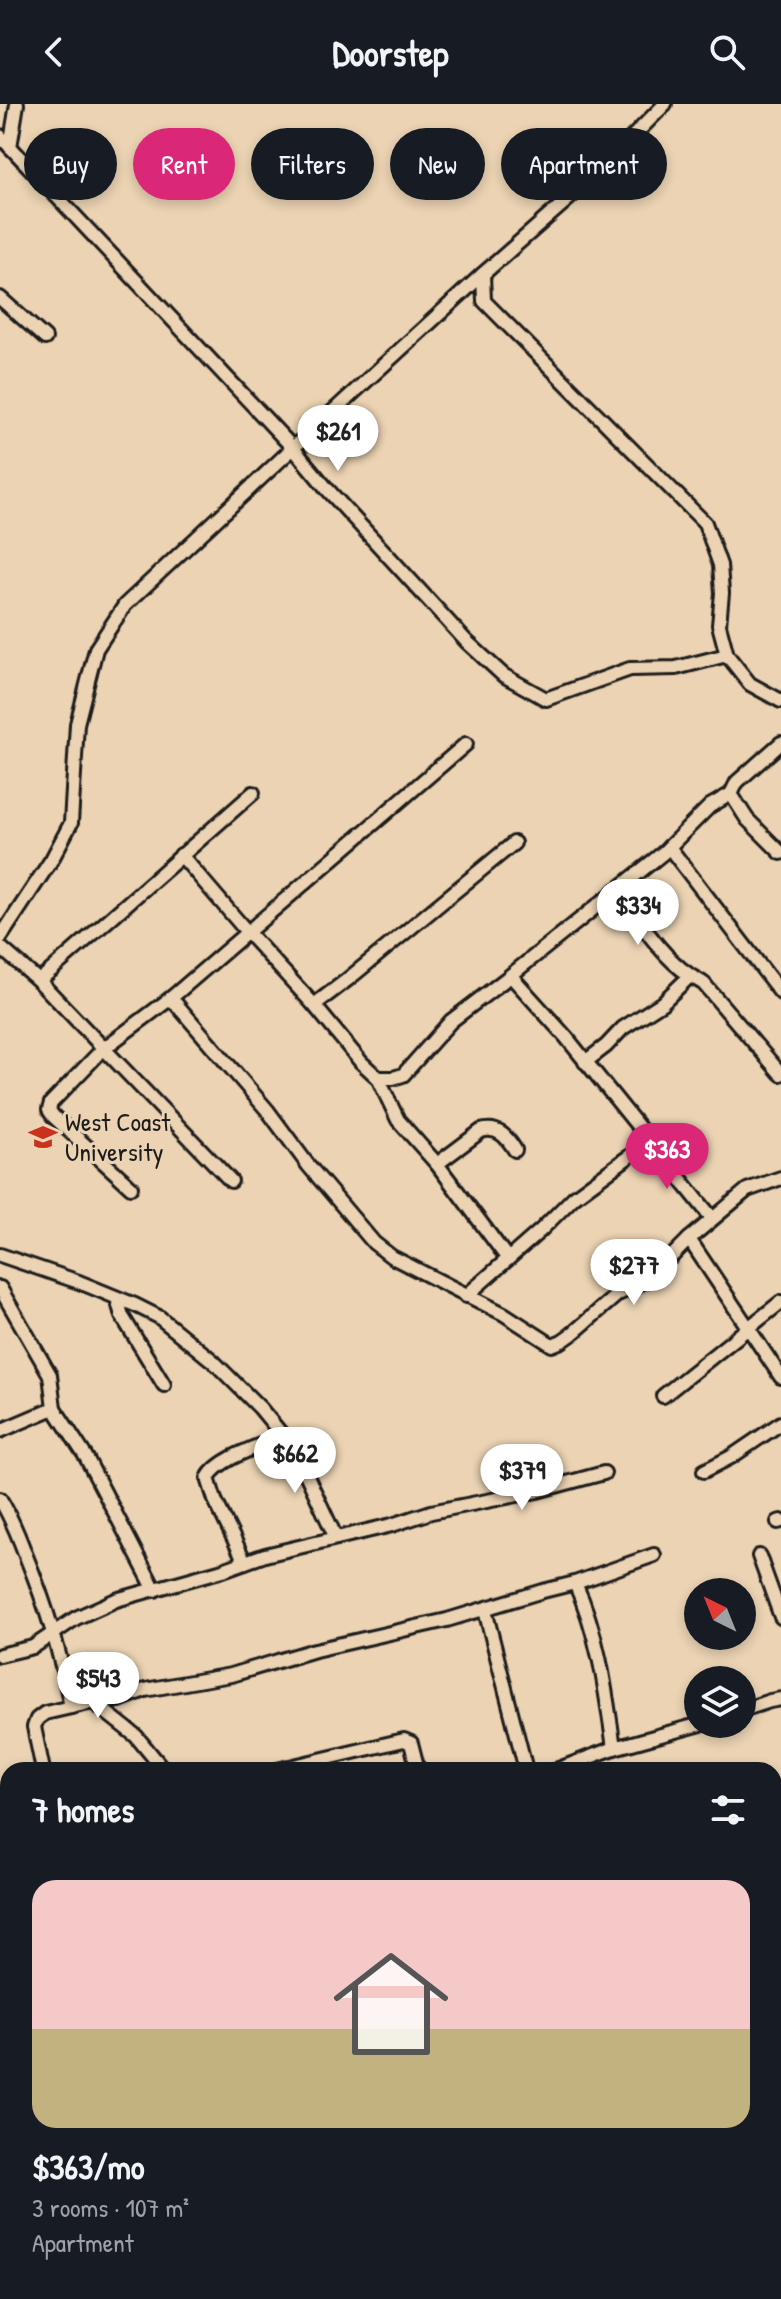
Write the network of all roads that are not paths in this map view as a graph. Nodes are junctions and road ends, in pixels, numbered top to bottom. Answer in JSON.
{"nodes":[{"id":1,"x":17,"y":104,"type":"edge"},
{"id":2,"x":665,"y":104,"type":"edge"},
{"id":3,"x":0,"y":136,"type":"edge"},
{"id":4,"x":10,"y":147,"type":"junction"},
{"id":5,"x":483,"y":274,"type":"junction"},
{"id":6,"x":0,"y":298,"type":"edge"},
{"id":7,"x":45,"y":338,"type":"dead end"},
{"id":8,"x":293,"y":448,"type":"junction"},
{"id":9,"x":727,"y":655,"type":"junction"},
{"id":10,"x":781,"y":701,"type":"edge"},
{"id":11,"x":781,"y":743,"type":"edge"},
{"id":12,"x":466,"y":744,"type":"dead end"},
{"id":13,"x":253,"y":793,"type":"dead end"},
{"id":14,"x":731,"y":794,"type":"junction"},
{"id":15,"x":514,"y":843,"type":"dead end"},
{"id":16,"x":669,"y":847,"type":"junction"},
{"id":17,"x":781,"y":853,"type":"edge"},
{"id":18,"x":181,"y":855,"type":"junction"},
{"id":19,"x":616,"y":890,"type":"junction"},
{"id":20,"x":248,"y":933,"type":"junction"},
{"id":21,"x":0,"y":938,"type":"edge"},
{"id":22,"x":0,"y":947,"type":"edge"},
{"id":23,"x":511,"y":976,"type":"junction"},
{"id":24,"x":690,"y":976,"type":"junction"},
{"id":25,"x":39,"y":981,"type":"junction"},
{"id":26,"x":781,"y":993,"type":"edge"},
{"id":27,"x":171,"y":998,"type":"junction"},
{"id":28,"x":314,"y":1005,"type":"junction"},
{"id":29,"x":103,"y":1049,"type":"junction"},
{"id":30,"x":585,"y":1062,"type":"junction"},
{"id":31,"x":781,"y":1074,"type":"edge"},
{"id":32,"x":378,"y":1078,"type":"junction"},
{"id":33,"x":650,"y":1141,"type":"junction"},
{"id":34,"x":515,"y":1150,"type":"dead end"},
{"id":35,"x":437,"y":1164,"type":"junction"},
{"id":36,"x":781,"y":1178,"type":"edge"},
{"id":37,"x":231,"y":1181,"type":"dead end"},
{"id":38,"x":131,"y":1187,"type":"dead end"},
{"id":39,"x":712,"y":1218,"type":"junction"},
{"id":40,"x":689,"y":1239,"type":"junction"},
{"id":41,"x":0,"y":1255,"type":"edge"},
{"id":42,"x":508,"y":1259,"type":"junction"},
{"id":43,"x":0,"y":1288,"type":"edge"},
{"id":44,"x":466,"y":1296,"type":"junction"},
{"id":45,"x":117,"y":1298,"type":"junction"},
{"id":46,"x":781,"y":1302,"type":"edge"},
{"id":47,"x":748,"y":1327,"type":"junction"},
{"id":48,"x":781,"y":1377,"type":"edge"},
{"id":49,"x":164,"y":1385,"type":"dead end"},
{"id":50,"x":663,"y":1396,"type":"dead end"},
{"id":51,"x":54,"y":1408,"type":"junction"},
{"id":52,"x":781,"y":1423,"type":"edge"},
{"id":53,"x":0,"y":1431,"type":"edge"},
{"id":54,"x":283,"y":1436,"type":"junction"},
{"id":55,"x":704,"y":1471,"type":"dead end"},
{"id":56,"x":604,"y":1473,"type":"dead end"},
{"id":57,"x":0,"y":1499,"type":"edge"},
{"id":58,"x":6,"y":1524,"type":"edge"},
{"id":59,"x":336,"y":1538,"type":"junction"},
{"id":60,"x":654,"y":1555,"type":"dead end"},
{"id":61,"x":759,"y":1556,"type":"dead end"},
{"id":62,"x":245,"y":1562,"type":"junction"},
{"id":63,"x":575,"y":1583,"type":"junction"},
{"id":64,"x":155,"y":1590,"type":"junction"},
{"id":65,"x":485,"y":1610,"type":"junction"},
{"id":66,"x":781,"y":1617,"type":"edge"},
{"id":67,"x":53,"y":1634,"type":"junction"},
{"id":68,"x":0,"y":1655,"type":"edge"},
{"id":69,"x":781,"y":1699,"type":"edge"},
{"id":70,"x":93,"y":1702,"type":"junction"},
{"id":71,"x":756,"y":1706,"type":"edge"},
{"id":72,"x":71,"y":1707,"type":"junction"},
{"id":73,"x":684,"y":1729,"type":"edge"},
{"id":74,"x":614,"y":1748,"type":"junction"},
{"id":75,"x":41,"y":1762,"type":"edge"},
{"id":76,"x":157,"y":1762,"type":"edge"},
{"id":77,"x":340,"y":1762,"type":"edge"},
{"id":78,"x":416,"y":1762,"type":"edge"},
{"id":79,"x":524,"y":1762,"type":"edge"},
{"id":80,"x":577,"y":1762,"type":"edge"}],
"edges":[{"from":1,"to":4,"type":"street"},
{"from":2,"to":5,"type":"street"},
{"from":3,"to":4,"type":"street"},
{"from":4,"to":8,"type":"street"},
{"from":5,"to":8,"type":"street"},
{"from":5,"to":9,"type":"street"},
{"from":6,"to":7,"type":"street"},
{"from":8,"to":9,"type":"street"},
{"from":8,"to":21,"type":"street"},
{"from":9,"to":10,"type":"street"},
{"from":11,"to":14,"type":"street"},
{"from":12,"to":20,"type":"street"},
{"from":13,"to":18,"type":"street"},
{"from":14,"to":16,"type":"street"},
{"from":14,"to":17,"type":"street"},
{"from":15,"to":28,"type":"street"},
{"from":16,"to":19,"type":"street"},
{"from":16,"to":26,"type":"street"},
{"from":18,"to":20,"type":"street"},
{"from":18,"to":25,"type":"street"},
{"from":19,"to":23,"type":"street"},
{"from":19,"to":24,"type":"street"},
{"from":20,"to":27,"type":"street"},
{"from":20,"to":28,"type":"street"},
{"from":22,"to":25,"type":"street"},
{"from":23,"to":30,"type":"street"},
{"from":23,"to":32,"type":"street"},
{"from":24,"to":30,"type":"street"},
{"from":24,"to":31,"type":"street"},
{"from":25,"to":29,"type":"street"},
{"from":27,"to":29,"type":"street"},
{"from":27,"to":44,"type":"street"},
{"from":28,"to":32,"type":"street"},
{"from":29,"to":37,"type":"street"},
{"from":29,"to":38,"type":"street"},
{"from":30,"to":33,"type":"street"},
{"from":32,"to":35,"type":"street"},
{"from":33,"to":39,"type":"street"},
{"from":33,"to":42,"type":"street"},
{"from":34,"to":35,"type":"street"},
{"from":35,"to":42,"type":"street"},
{"from":36,"to":39,"type":"street"},
{"from":39,"to":40,"type":"street"},
{"from":40,"to":44,"type":"street"},
{"from":40,"to":47,"type":"street"},
{"from":41,"to":45,"type":"street"},
{"from":42,"to":44,"type":"street"},
{"from":43,"to":51,"type":"street"},
{"from":45,"to":49,"type":"street"},
{"from":45,"to":54,"type":"street"},
{"from":46,"to":47,"type":"street"},
{"from":47,"to":48,"type":"street"},
{"from":47,"to":50,"type":"street"},
{"from":51,"to":53,"type":"street"},
{"from":51,"to":64,"type":"street"},
{"from":52,"to":55,"type":"street"},
{"from":54,"to":59,"type":"street"},
{"from":54,"to":62,"type":"street"},
{"from":56,"to":59,"type":"street"},
{"from":57,"to":58,"type":"street"},
{"from":58,"to":67,"type":"street"},
{"from":59,"to":62,"type":"street"},
{"from":60,"to":63,"type":"street"},
{"from":61,"to":66,"type":"street"},
{"from":62,"to":64,"type":"street"},
{"from":63,"to":65,"type":"street"},
{"from":63,"to":74,"type":"street"},
{"from":64,"to":67,"type":"street"},
{"from":65,"to":70,"type":"street"},
{"from":65,"to":79,"type":"street"},
{"from":67,"to":68,"type":"street"},
{"from":67,"to":72,"type":"street"},
{"from":69,"to":71,"type":"street"},
{"from":70,"to":72,"type":"street"},
{"from":70,"to":76,"type":"street"},
{"from":72,"to":75,"type":"street"},
{"from":73,"to":74,"type":"street"},
{"from":74,"to":80,"type":"street"},
{"from":77,"to":78,"type":"street"}]}
